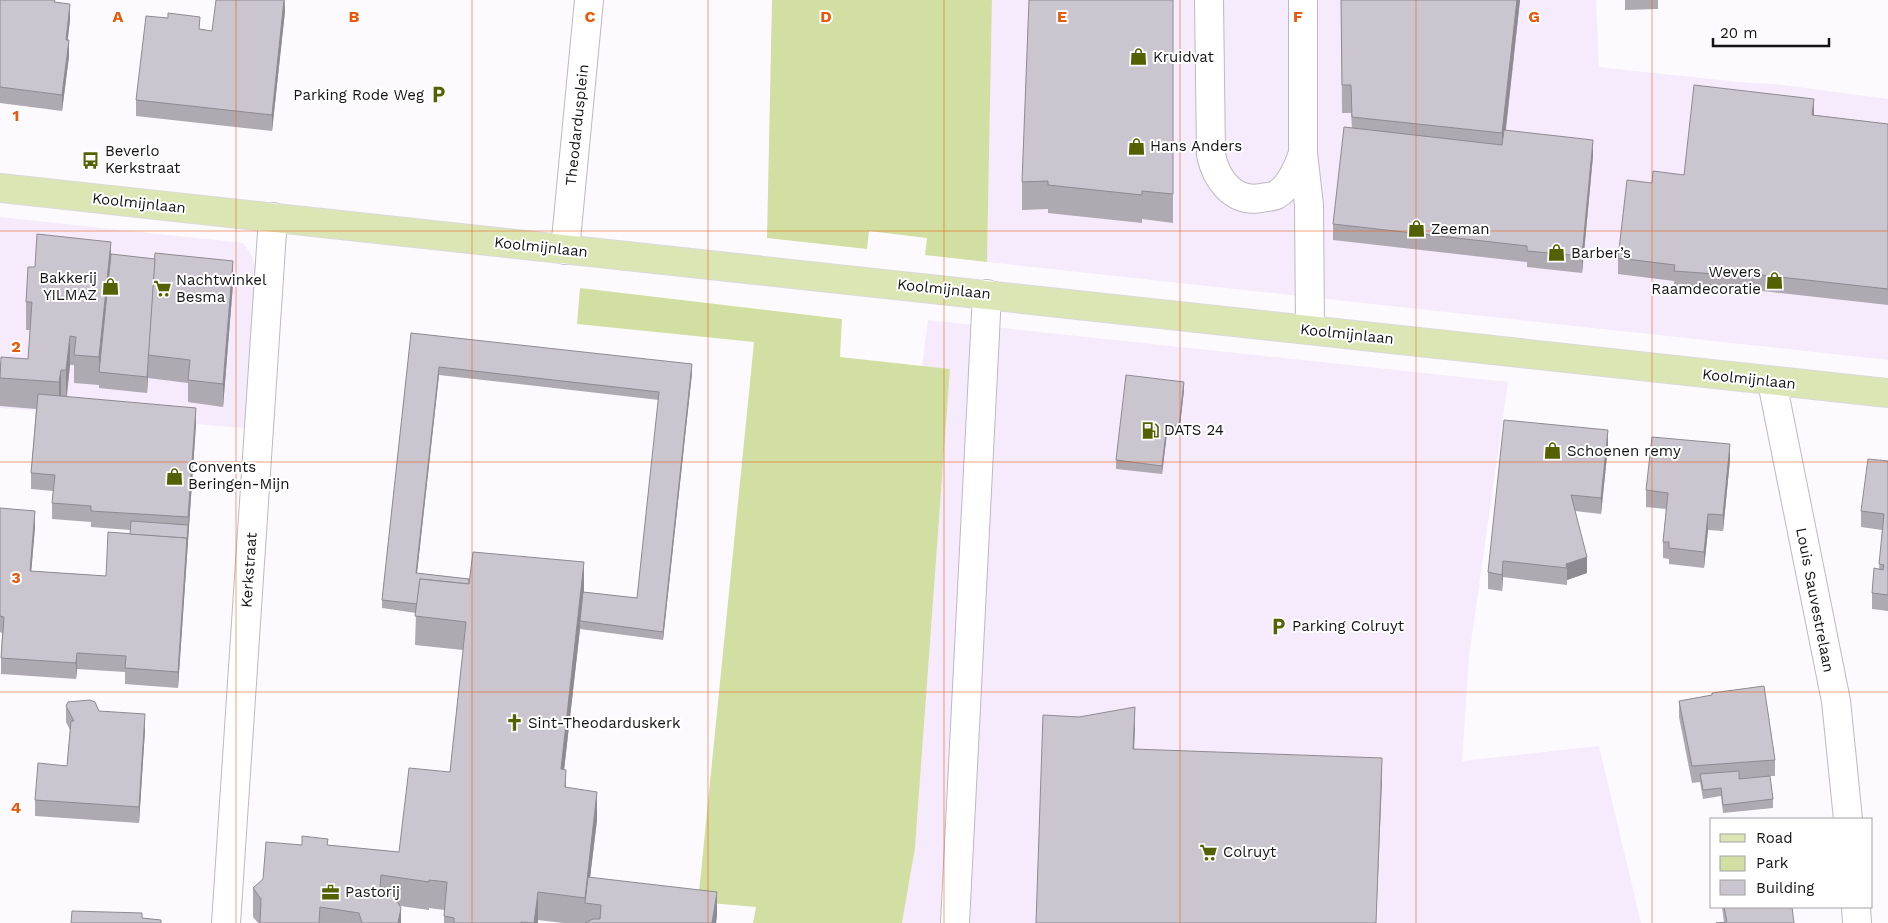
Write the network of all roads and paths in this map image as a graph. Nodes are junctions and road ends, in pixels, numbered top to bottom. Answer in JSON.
{"nodes":[{"id":1,"x":589,"y":0,"type":"edge"},
{"id":2,"x":1209,"y":0,"type":"edge"},
{"id":3,"x":1303,"y":0,"type":"edge"},
{"id":4,"x":1303,"y":153,"type":"junction"},
{"id":5,"x":0,"y":188,"type":"edge"},
{"id":6,"x":272,"y":217,"type":"junction"},
{"id":7,"x":565,"y":250,"type":"junction"},
{"id":8,"x":987,"y":294,"type":"junction"},
{"id":9,"x":1310,"y":329,"type":"junction"},
{"id":10,"x":1772,"y":382,"type":"junction"},
{"id":11,"x":1888,"y":393,"type":"edge"},
{"id":12,"x":1848,"y":818,"type":"edge"},
{"id":13,"x":1856,"y":908,"type":"edge"},
{"id":14,"x":226,"y":923,"type":"edge"},
{"id":15,"x":955,"y":923,"type":"edge"},
{"id":16,"x":1857,"y":923,"type":"edge"}],
"edges":[{"from":1,"to":7,"type":"street","name":"Theodardusplein"},
{"from":2,"to":4,"type":"street"},
{"from":3,"to":4,"type":"street"},
{"from":4,"to":9,"type":"street"},
{"from":5,"to":6,"type":"main road","name":"Koolmijnlaan"},
{"from":6,"to":7,"type":"main road","name":"Koolmijnlaan"},
{"from":6,"to":14,"type":"street","name":"Kerkstraat"},
{"from":7,"to":8,"type":"main road","name":"Koolmijnlaan"},
{"from":8,"to":9,"type":"main road","name":"Koolmijnlaan"},
{"from":8,"to":15,"type":"street"},
{"from":9,"to":10,"type":"main road","name":"Koolmijnlaan"},
{"from":10,"to":11,"type":"main road","name":"Koolmijnlaan"},
{"from":10,"to":12,"type":"street","name":"Louis Sauvestrelaan"},
{"from":13,"to":16,"type":"street"}]}
